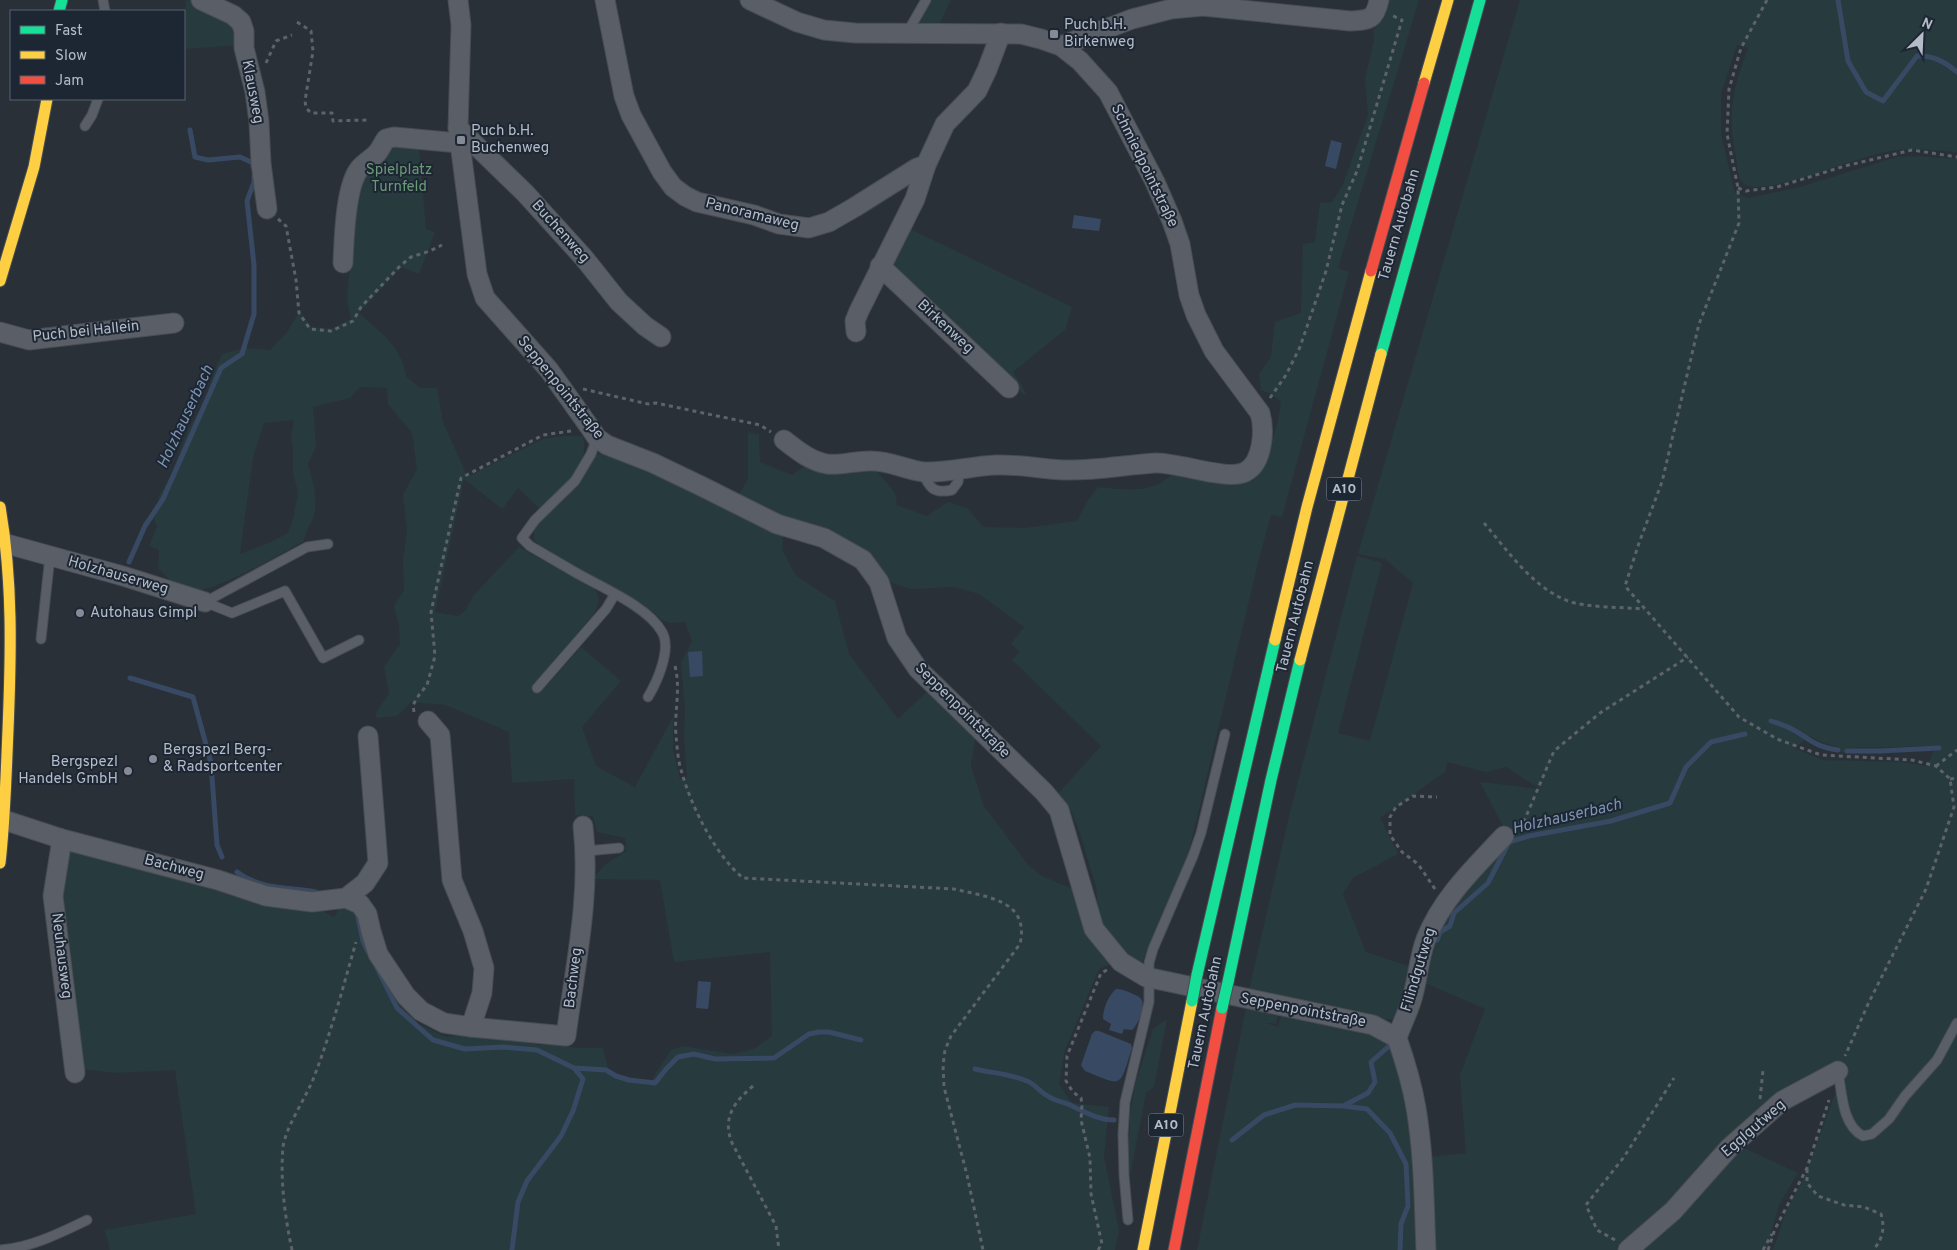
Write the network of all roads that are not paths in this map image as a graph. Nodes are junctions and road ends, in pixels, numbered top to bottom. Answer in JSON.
{"nodes":[{"id":1,"x":201,"y":0,"type":"edge"},
{"id":2,"x":458,"y":0,"type":"edge"},
{"id":3,"x":605,"y":0,"type":"edge"},
{"id":4,"x":750,"y":0,"type":"edge"},
{"id":5,"x":926,"y":0,"type":"edge"},
{"id":6,"x":1379,"y":0,"type":"edge"},
{"id":7,"x":1448,"y":0,"type":"edge"},
{"id":8,"x":1480,"y":0,"type":"edge"},
{"id":9,"x":907,"y":33,"type":"junction"},
{"id":10,"x":1000,"y":33,"type":"junction"},
{"id":11,"x":1061,"y":46,"type":"junction"},
{"id":12,"x":47,"y":100,"type":"edge"},
{"id":13,"x":98,"y":100,"type":"edge"},
{"id":14,"x":85,"y":126,"type":"dead end"},
{"id":15,"x":459,"y":135,"type":"junction"},
{"id":16,"x":926,"y":165,"type":"junction"},
{"id":17,"x":266,"y":209,"type":"road end"},
{"id":18,"x":343,"y":263,"type":"dead end"},
{"id":19,"x":880,"y":266,"type":"junction"},
{"id":20,"x":0,"y":280,"type":"edge"},
{"id":21,"x":174,"y":323,"type":"dead end"},
{"id":22,"x":0,"y":332,"type":"edge"},
{"id":23,"x":856,"y":332,"type":"dead end"},
{"id":24,"x":661,"y":337,"type":"dead end"},
{"id":25,"x":1009,"y":388,"type":"dead end"},
{"id":26,"x":594,"y":434,"type":"junction"},
{"id":27,"x":784,"y":440,"type":"road end"},
{"id":28,"x":0,"y":507,"type":"edge"},
{"id":29,"x":7,"y":544,"type":"junction"},
{"id":30,"x":328,"y":544,"type":"dead end"},
{"id":31,"x":50,"y":556,"type":"junction"},
{"id":32,"x":615,"y":594,"type":"junction"},
{"id":33,"x":6,"y":598,"type":"edge"},
{"id":34,"x":204,"y":602,"type":"junction"},
{"id":35,"x":41,"y":639,"type":"dead end"},
{"id":36,"x":359,"y":640,"type":"dead end"},
{"id":37,"x":537,"y":688,"type":"dead end"},
{"id":38,"x":648,"y":697,"type":"dead end"},
{"id":39,"x":428,"y":721,"type":"road end"},
{"id":40,"x":1225,"y":734,"type":"dead end"},
{"id":41,"x":368,"y":736,"type":"dead end"},
{"id":42,"x":4,"y":820,"type":"junction"},
{"id":43,"x":583,"y":826,"type":"dead end"},
{"id":44,"x":1504,"y":836,"type":"road end"},
{"id":45,"x":62,"y":839,"type":"junction"},
{"id":46,"x":619,"y":848,"type":"dead end"},
{"id":47,"x":586,"y":851,"type":"junction"},
{"id":48,"x":0,"y":862,"type":"edge"},
{"id":49,"x":346,"y":898,"type":"junction"},
{"id":50,"x":1149,"y":977,"type":"junction"},
{"id":51,"x":1957,"y":1023,"type":"edge"},
{"id":52,"x":471,"y":1027,"type":"junction"},
{"id":53,"x":1397,"y":1038,"type":"junction"},
{"id":54,"x":1838,"y":1071,"type":"joint"},
{"id":55,"x":76,"y":1073,"type":"dead end"},
{"id":56,"x":87,"y":1220,"type":"dead end"},
{"id":57,"x":1128,"y":1220,"type":"dead end"},
{"id":58,"x":1629,"y":1249,"type":"edge"},
{"id":59,"x":0,"y":1250,"type":"edge"},
{"id":60,"x":1143,"y":1250,"type":"edge"},
{"id":61,"x":1174,"y":1250,"type":"edge"},
{"id":62,"x":1426,"y":1250,"type":"edge"}],
"edges":[{"from":1,"to":17,"type":"street","name":"Klausweg"},
{"from":2,"to":15,"type":"street","name":"Seppenpointstraße"},
{"from":3,"to":16,"type":"street","name":"Panoramaweg"},
{"from":4,"to":9,"type":"street","name":"Schmiedpointstraße"},
{"from":5,"to":9,"type":"lane"},
{"from":6,"to":11,"type":"street"},
{"from":7,"to":60,"type":"main road","name":"Tauern Autobahn","number":"A10","bridge":true},
{"from":8,"to":61,"type":"main road","name":"Tauern Autobahn","number":"A10","bridge":true},
{"from":9,"to":10,"type":"street","name":"Schmiedpointstraße"},
{"from":10,"to":11,"type":"street","name":"Schmiedpointstraße"},
{"from":10,"to":16,"type":"street"},
{"from":11,"to":27,"type":"street","name":"Schmiedpointstraße"},
{"from":12,"to":20,"type":"main road"},
{"from":13,"to":14,"type":"lane"},
{"from":15,"to":18,"type":"street"},
{"from":15,"to":24,"type":"street","name":"Buchenweg"},
{"from":15,"to":26,"type":"street","name":"Seppenpointstraße"},
{"from":16,"to":19,"type":"street"},
{"from":19,"to":23,"type":"street"},
{"from":19,"to":25,"type":"street","name":"Birkenweg"},
{"from":21,"to":22,"type":"street","name":"Puch bei Hallein"},
{"from":26,"to":32,"type":"lane"},
{"from":26,"to":50,"type":"street","name":"Seppenpointstraße"},
{"from":28,"to":29,"type":"main road"},
{"from":29,"to":31,"type":"street","name":"Holzhauserweg"},
{"from":29,"to":33,"type":"main road"},
{"from":30,"to":34,"type":"lane"},
{"from":31,"to":34,"type":"street","name":"Holzhauserweg"},
{"from":31,"to":35,"type":"lane"},
{"from":32,"to":37,"type":"lane"},
{"from":32,"to":38,"type":"lane"},
{"from":33,"to":42,"type":"main road"},
{"from":34,"to":36,"type":"lane","name":"Holzhauserweg"},
{"from":39,"to":52,"type":"street"},
{"from":40,"to":50,"type":"lane"},
{"from":41,"to":49,"type":"street"},
{"from":42,"to":45,"type":"street","name":"Bachweg"},
{"from":42,"to":48,"type":"main road"},
{"from":43,"to":47,"type":"street","name":"Bachweg"},
{"from":44,"to":53,"type":"street","name":"Filindgutweg"},
{"from":45,"to":49,"type":"street","name":"Bachweg"},
{"from":45,"to":55,"type":"street","name":"Neuhausweg"},
{"from":46,"to":47,"type":"lane"},
{"from":47,"to":52,"type":"street","name":"Bachweg"},
{"from":49,"to":52,"type":"street","name":"Bachweg"},
{"from":50,"to":53,"type":"street","name":"Seppenpointstraße"},
{"from":50,"to":57,"type":"lane"},
{"from":51,"to":54,"type":"lane"},
{"from":53,"to":62,"type":"street"},
{"from":54,"to":58,"type":"street","name":"Egglgutweg"},
{"from":56,"to":59,"type":"lane"}]}
